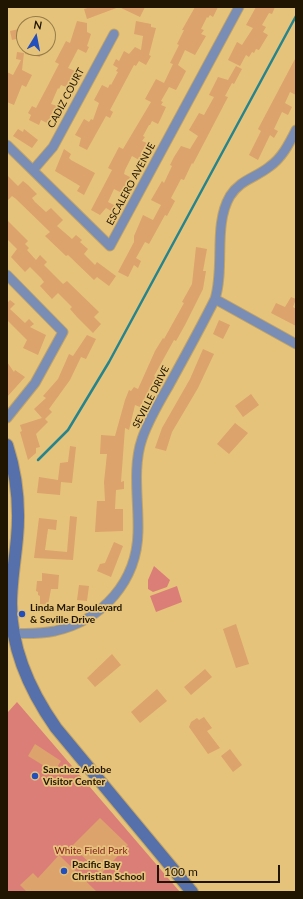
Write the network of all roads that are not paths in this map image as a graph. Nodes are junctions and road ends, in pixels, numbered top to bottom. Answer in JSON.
{"nodes":[{"id":1,"x":239,"y":7,"type":"edge"},
{"id":2,"x":114,"y":34,"type":"dead end"},
{"id":3,"x":296,"y":130,"type":"edge"},
{"id":4,"x":7,"y":145,"type":"edge"},
{"id":5,"x":34,"y":169,"type":"junction"},
{"id":6,"x":7,"y":275,"type":"edge"},
{"id":7,"x":215,"y":299,"type":"junction"},
{"id":8,"x":296,"y":344,"type":"edge"},
{"id":9,"x":7,"y":418,"type":"edge"},
{"id":10,"x":7,"y":445,"type":"edge"},
{"id":11,"x":10,"y":633,"type":"edge"},
{"id":12,"x":192,"y":892,"type":"edge"}],
"edges":[{"from":1,"to":5,"type":"street","name":"ESCALERO AVENUE"},
{"from":2,"to":5,"type":"street","name":"CADIZ COURT"},
{"from":3,"to":7,"type":"street","name":"SEVILLE DRIVE"},
{"from":4,"to":5,"type":"street","name":"ESCALERO AVENUE"},
{"from":6,"to":9,"type":"street"},
{"from":7,"to":8,"type":"street"},
{"from":7,"to":11,"type":"street","name":"SEVILLE DRIVE"},
{"from":10,"to":11,"type":"street"},
{"from":11,"to":12,"type":"street"}]}
